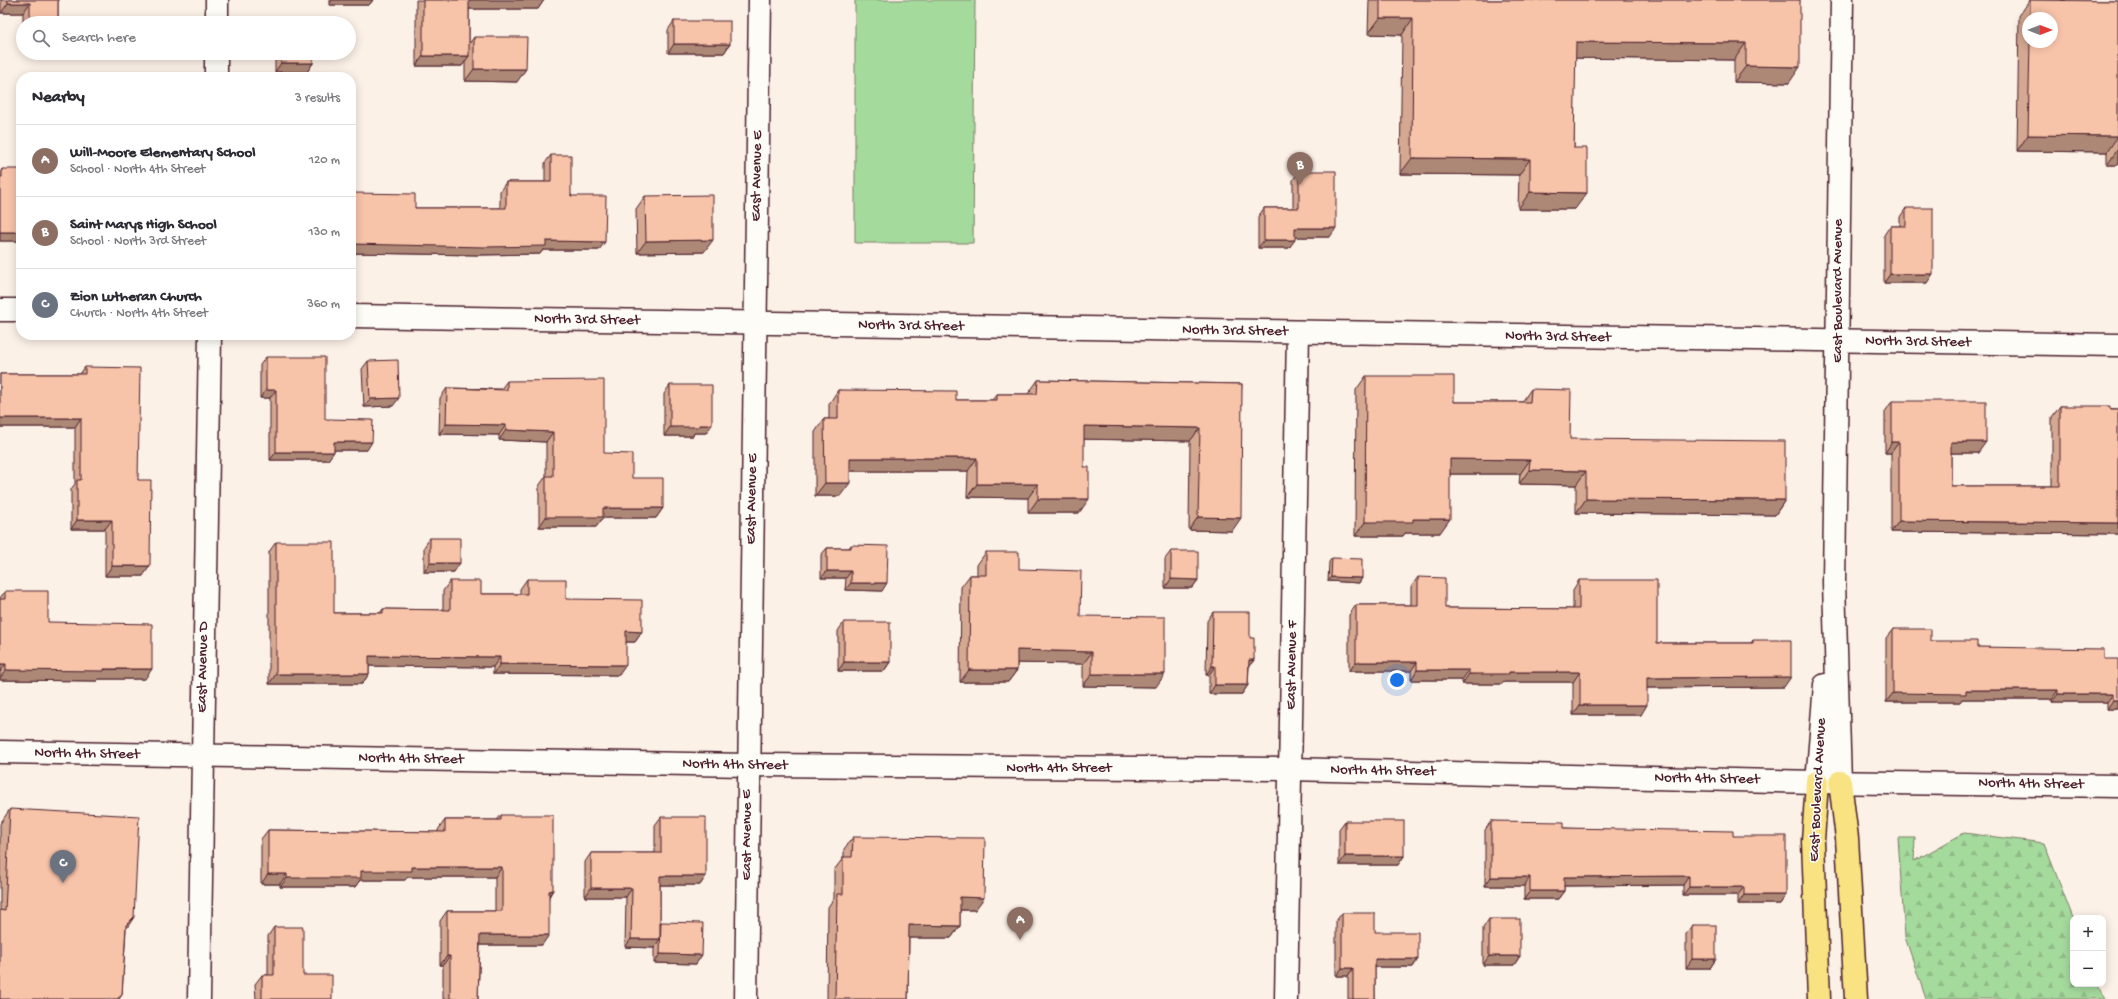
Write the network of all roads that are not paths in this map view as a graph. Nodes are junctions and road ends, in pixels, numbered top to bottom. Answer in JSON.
{"nodes":[{"id":1,"x":217,"y":0,"type":"edge"},
{"id":2,"x":760,"y":0,"type":"edge"},
{"id":3,"x":1842,"y":0,"type":"edge"},
{"id":4,"x":217,"y":16,"type":"edge"},
{"id":5,"x":216,"y":60,"type":"edge"},
{"id":6,"x":216,"y":72,"type":"edge"},
{"id":7,"x":0,"y":310,"type":"edge"},
{"id":8,"x":16,"y":310,"type":"edge"},
{"id":9,"x":356,"y":316,"type":"edge"},
{"id":10,"x":755,"y":323,"type":"junction"},
{"id":11,"x":1298,"y":332,"type":"junction"},
{"id":12,"x":210,"y":340,"type":"edge"},
{"id":13,"x":1838,"y":341,"type":"junction"},
{"id":14,"x":2118,"y":345,"type":"edge"},
{"id":15,"x":1834,"y":582,"type":"junction"},
{"id":16,"x":0,"y":752,"type":"edge"},
{"id":17,"x":202,"y":756,"type":"junction"},
{"id":18,"x":748,"y":765,"type":"junction"},
{"id":19,"x":1290,"y":769,"type":"junction"},
{"id":20,"x":1817,"y":782,"type":"junction"},
{"id":21,"x":1840,"y":782,"type":"junction"},
{"id":22,"x":2118,"y":786,"type":"edge"},
{"id":23,"x":199,"y":999,"type":"edge"},
{"id":24,"x":746,"y":999,"type":"edge"},
{"id":25,"x":1286,"y":999,"type":"edge"},
{"id":26,"x":1819,"y":999,"type":"edge"},
{"id":27,"x":1856,"y":999,"type":"edge"}],
"edges":[{"from":1,"to":4,"type":"street"},
{"from":2,"to":10,"type":"street","name":"East Avenue E"},
{"from":3,"to":13,"type":"street","name":"East Boulevard Avenue"},
{"from":5,"to":6,"type":"street"},
{"from":7,"to":8,"type":"street"},
{"from":9,"to":10,"type":"street","name":"North 3rd Street"},
{"from":10,"to":11,"type":"street","name":"North 3rd Street"},
{"from":10,"to":18,"type":"street","name":"East Avenue E"},
{"from":11,"to":13,"type":"street","name":"North 3rd Street"},
{"from":11,"to":19,"type":"street","name":"East Avenue F"},
{"from":12,"to":17,"type":"street","name":"East Avenue D"},
{"from":13,"to":14,"type":"street","name":"North 3rd Street"},
{"from":13,"to":15,"type":"street","name":"East Boulevard Avenue"},
{"from":15,"to":20,"type":"street","name":"East Boulevard Avenue"},
{"from":15,"to":21,"type":"street","name":"East Boulevard Avenue"},
{"from":16,"to":17,"type":"street","name":"North 4th Street"},
{"from":17,"to":18,"type":"street","name":"North 4th Street"},
{"from":17,"to":23,"type":"street","name":"East Avenue D"},
{"from":18,"to":19,"type":"street","name":"North 4th Street"},
{"from":18,"to":24,"type":"street","name":"East Avenue E"},
{"from":19,"to":20,"type":"street","name":"North 4th Street"},
{"from":19,"to":25,"type":"street","name":"East Avenue F"},
{"from":20,"to":21,"type":"street","name":"North 4th Street"},
{"from":20,"to":26,"type":"main road","name":"East Boulevard Avenue"},
{"from":21,"to":22,"type":"street","name":"North 4th Street"},
{"from":21,"to":27,"type":"main road","name":"East Boulevard Avenue"}]}
